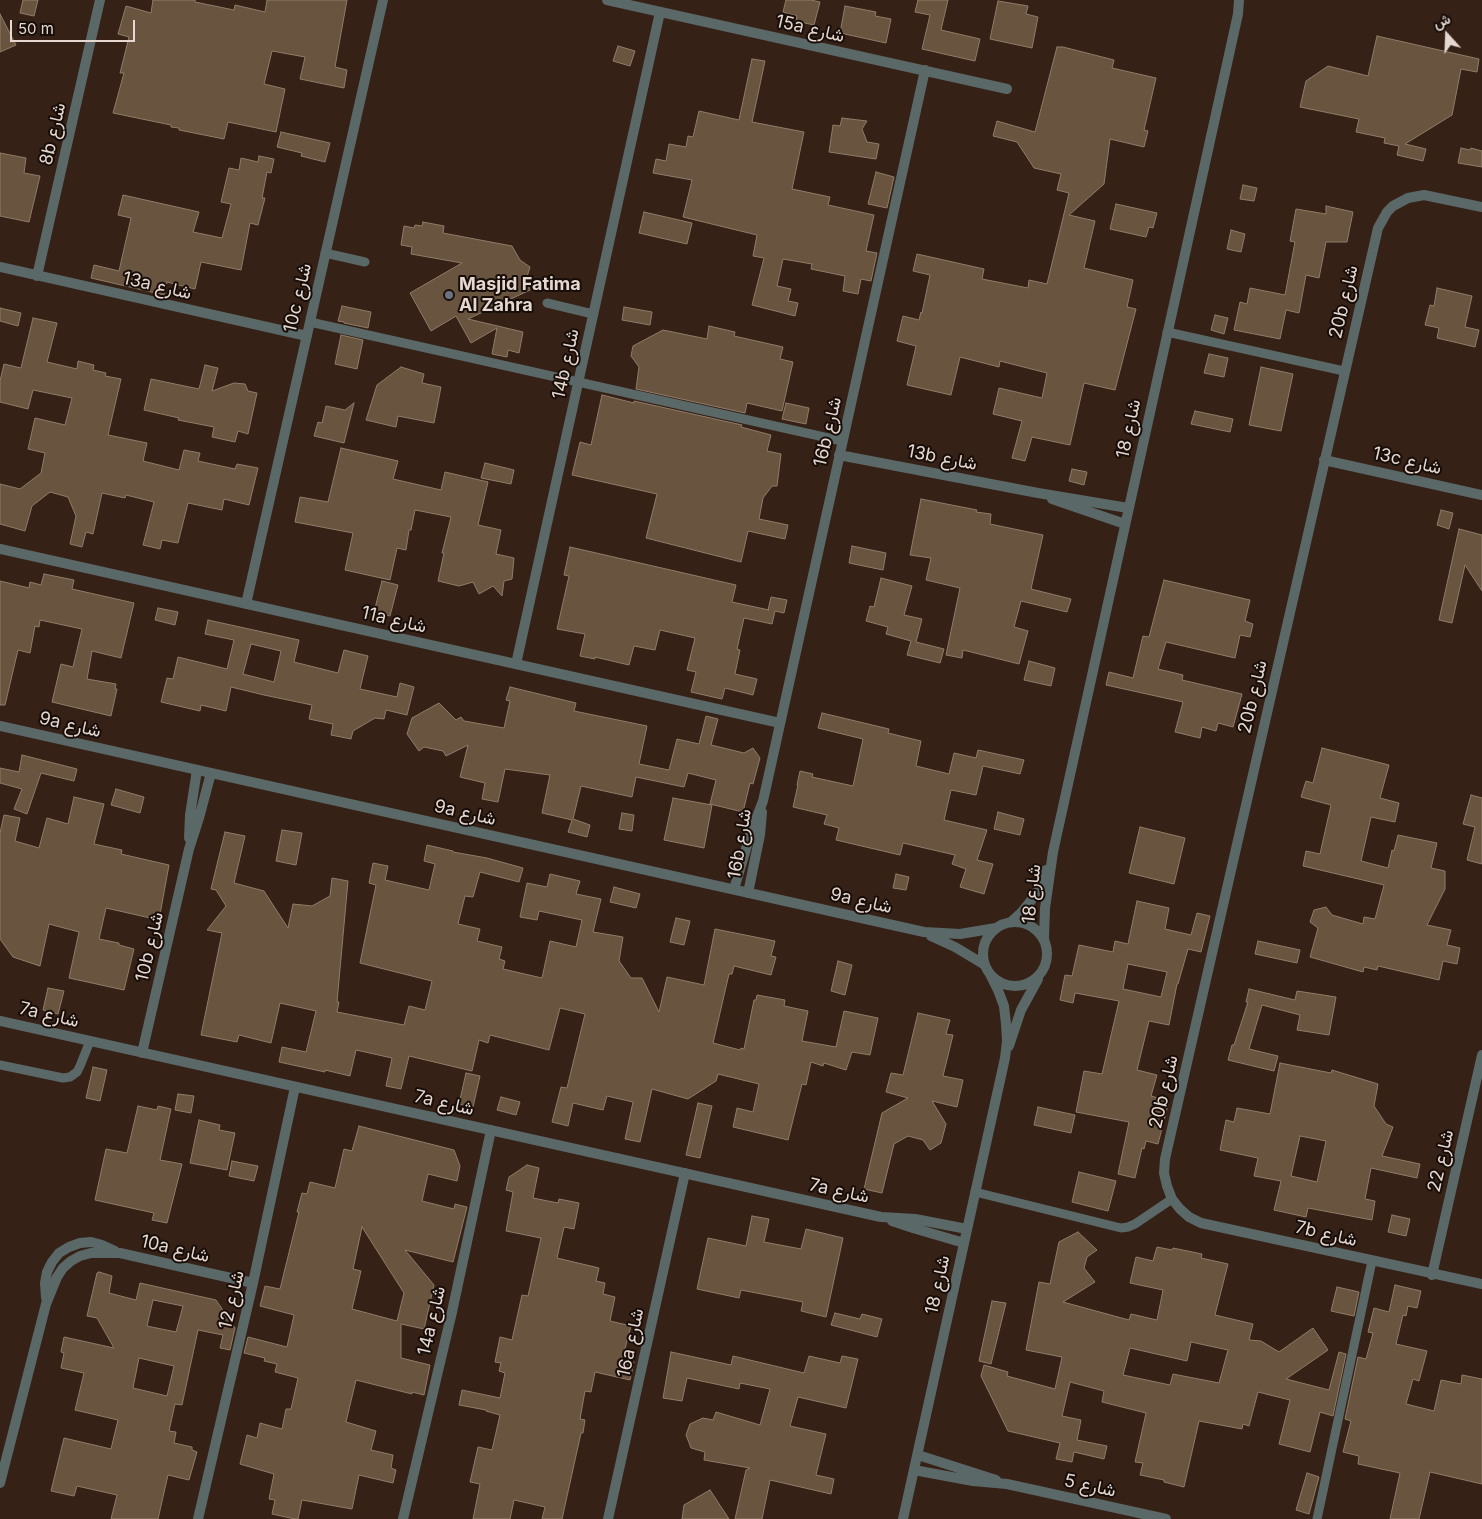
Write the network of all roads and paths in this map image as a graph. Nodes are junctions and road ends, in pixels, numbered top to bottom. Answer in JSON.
{"nodes":[{"id":1,"x":100,"y":0,"type":"edge"},
{"id":2,"x":383,"y":0,"type":"edge"},
{"id":3,"x":607,"y":0,"type":"edge"},
{"id":4,"x":1239,"y":0,"type":"edge"},
{"id":5,"x":1244,"y":0,"type":"edge"},
{"id":6,"x":660,"y":12,"type":"junction"},
{"id":7,"x":1238,"y":14,"type":"junction"},
{"id":8,"x":925,"y":70,"type":"junction"},
{"id":9,"x":1007,"y":89,"type":"dead end"},
{"id":10,"x":1482,"y":207,"type":"edge"},
{"id":11,"x":325,"y":253,"type":"junction"},
{"id":12,"x":365,"y":262,"type":"dead end"},
{"id":13,"x":0,"y":267,"type":"edge"},
{"id":14,"x":37,"y":276,"type":"junction"},
{"id":15,"x":547,"y":303,"type":"dead end"},
{"id":16,"x":593,"y":314,"type":"junction"},
{"id":17,"x":310,"y":322,"type":"junction"},
{"id":18,"x":1167,"y":332,"type":"junction"},
{"id":19,"x":307,"y":336,"type":"junction"},
{"id":20,"x":1344,"y":371,"type":"junction"},
{"id":21,"x":578,"y":382,"type":"junction"},
{"id":22,"x":842,"y":441,"type":"junction"},
{"id":23,"x":839,"y":456,"type":"junction"},
{"id":24,"x":1324,"y":460,"type":"junction"},
{"id":25,"x":1038,"y":493,"type":"junction"},
{"id":26,"x":1482,"y":495,"type":"edge"},
{"id":27,"x":1128,"y":508,"type":"junction"},
{"id":28,"x":1125,"y":524,"type":"junction"},
{"id":29,"x":0,"y":549,"type":"edge"},
{"id":30,"x":246,"y":604,"type":"junction"},
{"id":31,"x":516,"y":664,"type":"junction"},
{"id":32,"x":780,"y":723,"type":"junction"},
{"id":33,"x":0,"y":726,"type":"edge"},
{"id":34,"x":197,"y":770,"type":"junction"},
{"id":35,"x":211,"y":773,"type":"junction"},
{"id":36,"x":763,"y":801,"type":"junction"},
{"id":37,"x":189,"y":850,"type":"junction"},
{"id":38,"x":1052,"y":852,"type":"junction"},
{"id":39,"x":734,"y":890,"type":"junction"},
{"id":40,"x":748,"y":893,"type":"junction"},
{"id":41,"x":1011,"y":922,"type":"junction"},
{"id":42,"x":996,"y":928,"type":"junction"},
{"id":43,"x":924,"y":932,"type":"junction"},
{"id":44,"x":1044,"y":938,"type":"junction"},
{"id":45,"x":988,"y":970,"type":"junction"},
{"id":46,"x":1041,"y":974,"type":"junction"},
{"id":47,"x":0,"y":1021,"type":"edge"},
{"id":48,"x":90,"y":1041,"type":"junction"},
{"id":49,"x":142,"y":1053,"type":"junction"},
{"id":50,"x":1482,"y":1055,"type":"edge"},
{"id":51,"x":1005,"y":1058,"type":"junction"},
{"id":52,"x":0,"y":1064,"type":"edge"},
{"id":53,"x":295,"y":1087,"type":"junction"},
{"id":54,"x":491,"y":1130,"type":"junction"},
{"id":55,"x":685,"y":1174,"type":"junction"},
{"id":56,"x":975,"y":1192,"type":"junction"},
{"id":57,"x":1172,"y":1199,"type":"junction"},
{"id":58,"x":881,"y":1217,"type":"junction"},
{"id":59,"x":967,"y":1229,"type":"junction"},
{"id":60,"x":964,"y":1243,"type":"junction"},
{"id":61,"x":1372,"y":1261,"type":"junction"},
{"id":62,"x":1432,"y":1275,"type":"junction"},
{"id":63,"x":253,"y":1284,"type":"junction"},
{"id":64,"x":1482,"y":1284,"type":"edge"},
{"id":65,"x":918,"y":1455,"type":"junction"},
{"id":66,"x":914,"y":1470,"type":"junction"},
{"id":67,"x":0,"y":1484,"type":"edge"},
{"id":68,"x":1007,"y":1484,"type":"junction"},
{"id":69,"x":198,"y":1519,"type":"edge"},
{"id":70,"x":403,"y":1519,"type":"edge"},
{"id":71,"x":608,"y":1519,"type":"edge"},
{"id":72,"x":903,"y":1519,"type":"edge"},
{"id":73,"x":1166,"y":1519,"type":"edge"},
{"id":74,"x":1318,"y":1519,"type":"edge"}],
"edges":[{"from":1,"to":14,"type":"street","name":"8b شارع"},
{"from":2,"to":11,"type":"street","name":"10c شارع"},
{"from":3,"to":6,"type":"street","name":"15a شارع"},
{"from":4,"to":7,"type":"street","name":"شارع 18"},
{"from":5,"to":7,"type":"street","name":"شارع 18"},
{"from":6,"to":8,"type":"street","name":"15a شارع"},
{"from":6,"to":16,"type":"street","name":"14b شارع"},
{"from":7,"to":18,"type":"street","name":"شارع 18"},
{"from":8,"to":9,"type":"street","name":"15a شارع"},
{"from":8,"to":22,"type":"street","name":"16b شارع"},
{"from":10,"to":20,"type":"street","name":"20b شارع"},
{"from":11,"to":12,"type":"lane"},
{"from":11,"to":17,"type":"street","name":"10c شارع"},
{"from":13,"to":14,"type":"street","name":"13a شارع"},
{"from":14,"to":19,"type":"street","name":"13a شارع"},
{"from":15,"to":16,"type":"lane"},
{"from":16,"to":21,"type":"street","name":"14b شارع"},
{"from":17,"to":19,"type":"street","name":"10c شارع"},
{"from":17,"to":21,"type":"lane"},
{"from":18,"to":20,"type":"lane"},
{"from":18,"to":27,"type":"street","name":"شارع 18"},
{"from":19,"to":30,"type":"street","name":"10c شارع"},
{"from":20,"to":24,"type":"street","name":"20b شارع"},
{"from":21,"to":22,"type":"lane"},
{"from":21,"to":31,"type":"street","name":"14b شارع"},
{"from":22,"to":23,"type":"street","name":"16b شارع"},
{"from":23,"to":25,"type":"street","name":"13b شارع"},
{"from":23,"to":32,"type":"street","name":"16b شارع"},
{"from":24,"to":26,"type":"street","name":"13c شارع"},
{"from":24,"to":57,"type":"street","name":"20b شارع"},
{"from":25,"to":27,"type":"street","name":"13b شارع"},
{"from":25,"to":28,"type":"street","name":"13b شارع"},
{"from":27,"to":28,"type":"street","name":"شارع 18"},
{"from":28,"to":38,"type":"street","name":"شارع 18"},
{"from":29,"to":30,"type":"street","name":"11a شارع"},
{"from":30,"to":31,"type":"street","name":"11a شارع"},
{"from":31,"to":32,"type":"street","name":"11a شارع"},
{"from":32,"to":36,"type":"street","name":"16b شارع"},
{"from":33,"to":34,"type":"street","name":"9a شارع"},
{"from":34,"to":35,"type":"street","name":"9a شارع"},
{"from":34,"to":37,"type":"street","name":"10b شارع"},
{"from":35,"to":37,"type":"street","name":"10b شارع"},
{"from":35,"to":39,"type":"street","name":"9a شارع"},
{"from":36,"to":39,"type":"street","name":"16b شارع"},
{"from":36,"to":40,"type":"street","name":"16b شارع"},
{"from":37,"to":49,"type":"street","name":"10b شارع"},
{"from":38,"to":41,"type":"street","name":"شارع 18"},
{"from":38,"to":44,"type":"street","name":"شارع 18"},
{"from":39,"to":40,"type":"street","name":"9a شارع"},
{"from":40,"to":43,"type":"street","name":"9a شارع"},
{"from":41,"to":42,"type":"street"},
{"from":41,"to":44,"type":"street"},
{"from":42,"to":43,"type":"street","name":"9a شارع"},
{"from":42,"to":45,"type":"street"},
{"from":43,"to":45,"type":"street","name":"9a شارع"},
{"from":44,"to":46,"type":"street"},
{"from":45,"to":46,"type":"street"},
{"from":45,"to":51,"type":"street","name":"شارع 18"},
{"from":46,"to":51,"type":"street","name":"شارع 18"},
{"from":47,"to":48,"type":"street","name":"7a شارع"},
{"from":48,"to":49,"type":"street","name":"7a شارع"},
{"from":48,"to":52,"type":"lane"},
{"from":49,"to":53,"type":"street","name":"7a شارع"},
{"from":50,"to":62,"type":"street","name":"شارع 22"},
{"from":51,"to":56,"type":"street","name":"شارع 18"},
{"from":53,"to":54,"type":"street","name":"7a شارع"},
{"from":53,"to":63,"type":"street","name":"شارع 12"},
{"from":54,"to":55,"type":"street","name":"7a شارع"},
{"from":54,"to":70,"type":"street","name":"14a شارع"},
{"from":55,"to":58,"type":"street","name":"7a شارع"},
{"from":55,"to":71,"type":"street","name":"16a شارع"},
{"from":56,"to":57,"type":"lane"},
{"from":56,"to":59,"type":"street","name":"شارع 18"},
{"from":57,"to":61,"type":"street","name":"7b شارع"},
{"from":58,"to":59,"type":"street","name":"7a شارع"},
{"from":58,"to":60,"type":"street","name":"7a شارع"},
{"from":59,"to":60,"type":"street","name":"شارع 18"},
{"from":60,"to":65,"type":"street","name":"شارع 18"},
{"from":61,"to":62,"type":"street","name":"7b شارع"},
{"from":61,"to":74,"type":"lane"},
{"from":62,"to":64,"type":"street","name":"7b شارع"},
{"from":63,"to":67,"type":"street","name":"10a شارع"},
{"from":63,"to":69,"type":"street","name":"شارع 12"},
{"from":65,"to":66,"type":"street","name":"شارع 18"},
{"from":65,"to":68,"type":"street","name":"شارع 5"},
{"from":66,"to":68,"type":"street","name":"شارع 5"},
{"from":66,"to":72,"type":"street","name":"شارع 18"},
{"from":68,"to":73,"type":"street","name":"شارع 5"}]}
